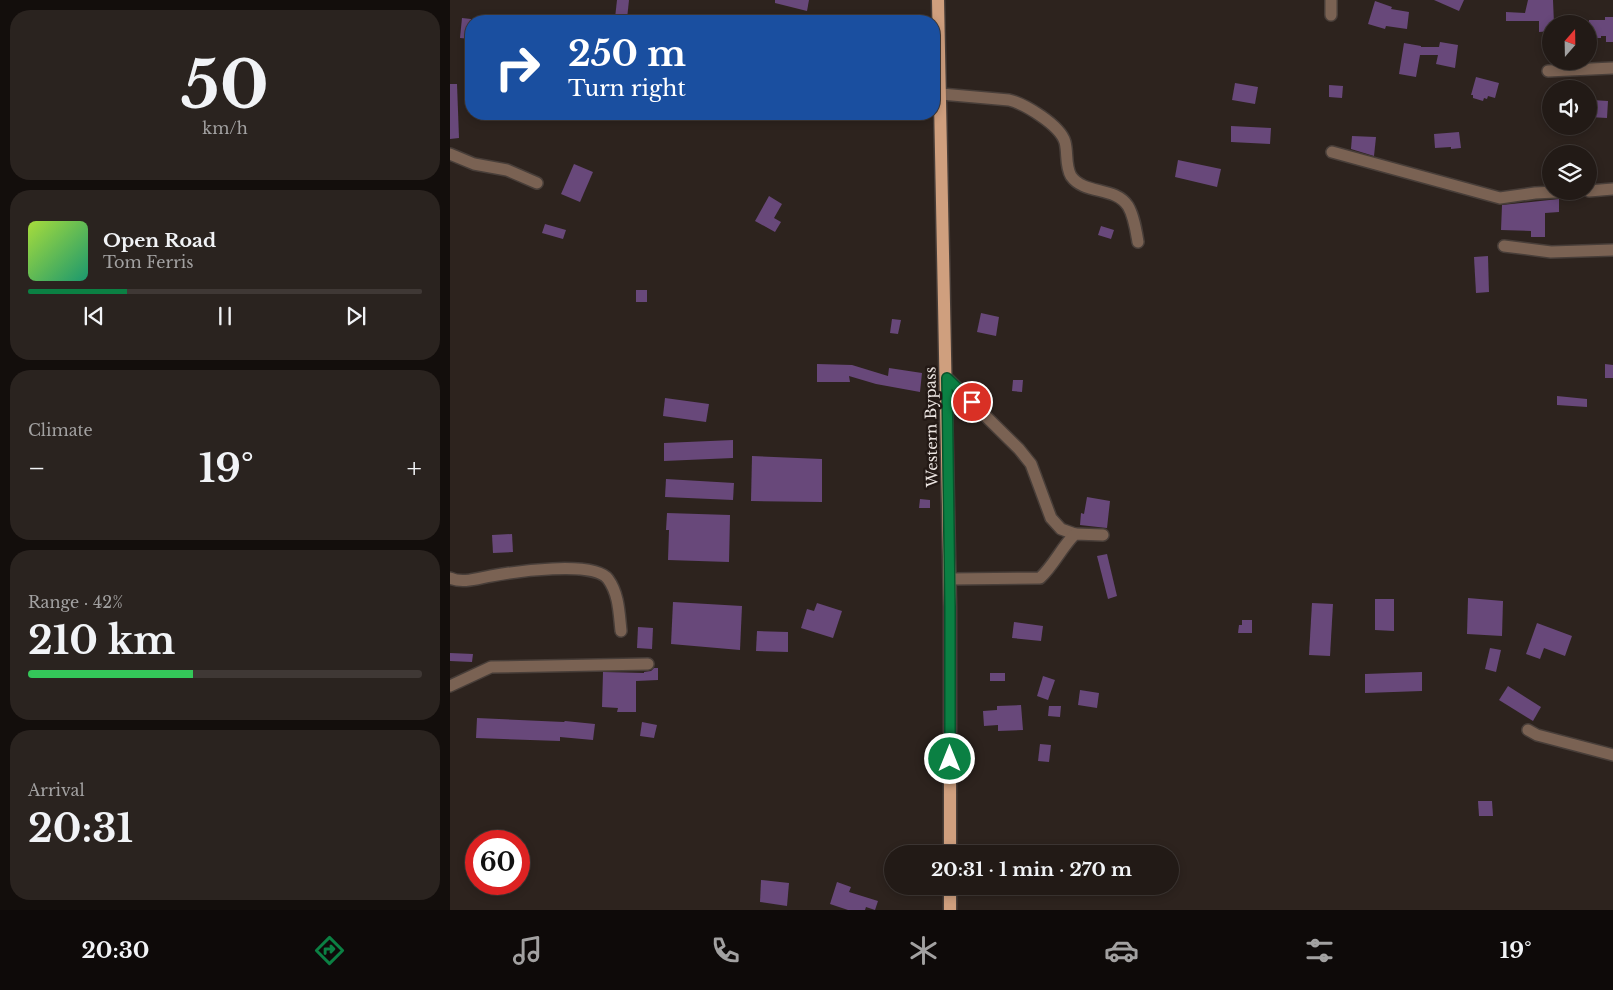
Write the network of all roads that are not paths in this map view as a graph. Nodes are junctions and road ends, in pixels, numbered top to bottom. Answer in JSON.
{"nodes":[{"id":1,"x":938,"y":0,"type":"edge"},
{"id":2,"x":1331,"y":0,"type":"edge"},
{"id":3,"x":1331,"y":14,"type":"dead end"},
{"id":4,"x":938,"y":15,"type":"edge"},
{"id":5,"x":1613,"y":68,"type":"edge"},
{"id":6,"x":1548,"y":71,"type":"dead end"},
{"id":7,"x":940,"y":94,"type":"joint"},
{"id":8,"x":1332,"y":152,"type":"dead end"},
{"id":9,"x":450,"y":154,"type":"edge"},
{"id":10,"x":537,"y":183,"type":"dead end"},
{"id":11,"x":1613,"y":189,"type":"edge"},
{"id":12,"x":1597,"y":190,"type":"edge"},
{"id":13,"x":1542,"y":193,"type":"edge"},
{"id":14,"x":1138,"y":242,"type":"dead end"},
{"id":15,"x":1504,"y":246,"type":"dead end"},
{"id":16,"x":1613,"y":250,"type":"edge"},
{"id":17,"x":947,"y":378,"type":"junction"},
{"id":18,"x":1075,"y":534,"type":"junction"},
{"id":19,"x":1102,"y":535,"type":"dead end"},
{"id":20,"x":450,"y":578,"type":"edge"},
{"id":21,"x":950,"y":579,"type":"junction"},
{"id":22,"x":621,"y":631,"type":"dead end"},
{"id":23,"x":648,"y":664,"type":"dead end"},
{"id":24,"x":450,"y":686,"type":"edge"},
{"id":25,"x":1528,"y":730,"type":"dead end"},
{"id":26,"x":1613,"y":755,"type":"edge"},
{"id":27,"x":950,"y":845,"type":"edge"},
{"id":28,"x":950,"y":895,"type":"edge"},
{"id":29,"x":950,"y":910,"type":"edge"}],
"edges":[{"from":1,"to":4,"type":"main road","name":"Western Bypass"},
{"from":2,"to":3,"type":"lane"},
{"from":5,"to":6,"type":"lane"},
{"from":7,"to":14,"type":"lane"},
{"from":7,"to":17,"type":"main road","name":"Western Bypass"},
{"from":8,"to":13,"type":"lane"},
{"from":9,"to":10,"type":"lane"},
{"from":11,"to":12,"type":"lane"},
{"from":15,"to":16,"type":"lane"},
{"from":17,"to":18,"type":"lane"},
{"from":17,"to":21,"type":"main road","name":"Western Bypass"},
{"from":18,"to":19,"type":"lane"},
{"from":18,"to":21,"type":"lane"},
{"from":20,"to":22,"type":"lane"},
{"from":21,"to":27,"type":"main road","name":"Western Bypass"},
{"from":23,"to":24,"type":"lane"},
{"from":25,"to":26,"type":"lane"},
{"from":28,"to":29,"type":"main road"}]}
